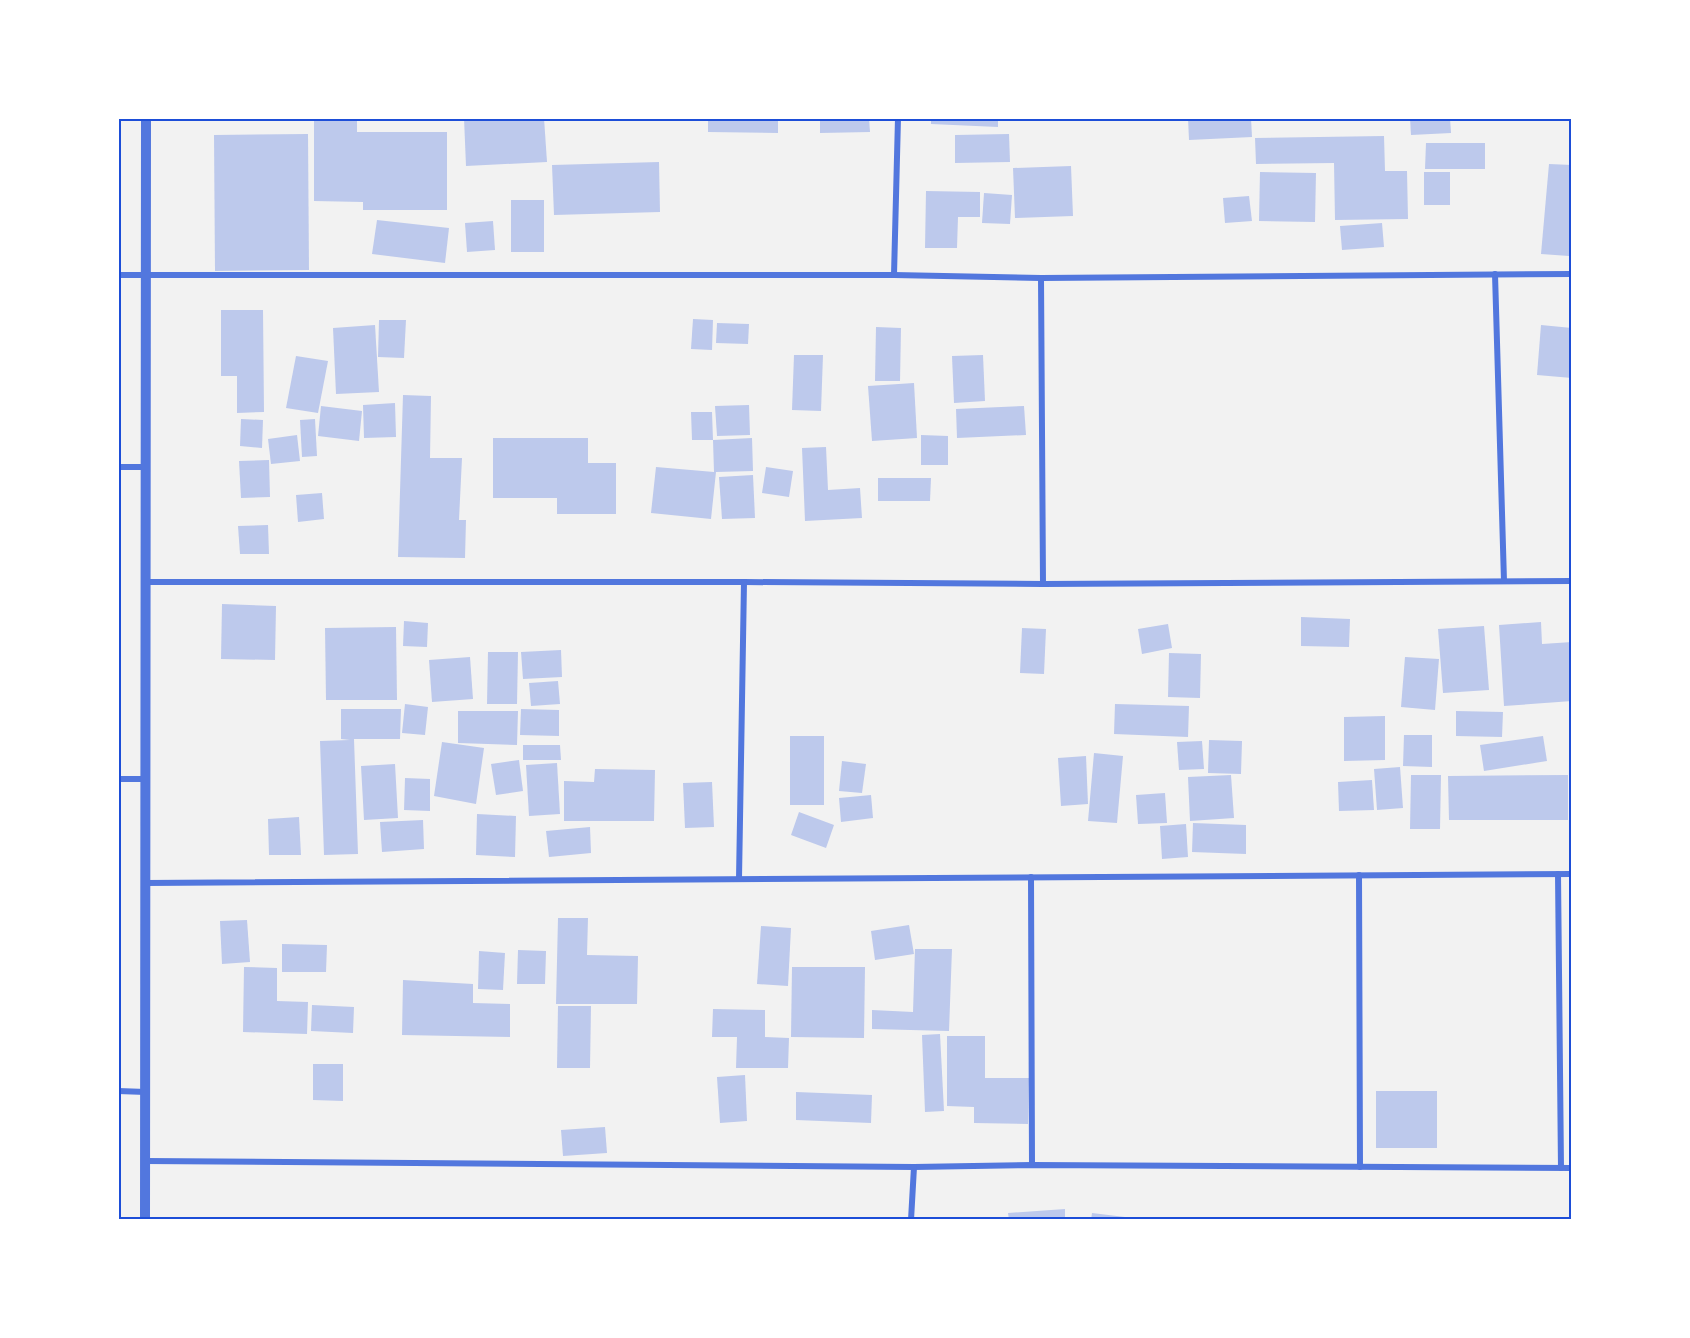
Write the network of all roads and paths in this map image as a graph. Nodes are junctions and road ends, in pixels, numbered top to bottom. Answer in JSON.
{"nodes":[{"id":1,"x":146,"y":118,"type":"edge"},
{"id":2,"x":898,"y":118,"type":"edge"},
{"id":3,"x":894,"y":274,"type":"junction"},
{"id":4,"x":1496,"y":274,"type":"junction"},
{"id":5,"x":1572,"y":274,"type":"edge"},
{"id":6,"x":146,"y":275,"type":"junction"},
{"id":7,"x":118,"y":276,"type":"edge"},
{"id":8,"x":1041,"y":278,"type":"junction"},
{"id":9,"x":118,"y":467,"type":"edge"},
{"id":10,"x":146,"y":467,"type":"junction"},
{"id":11,"x":1504,"y":581,"type":"junction"},
{"id":12,"x":1572,"y":581,"type":"edge"},
{"id":13,"x":146,"y":582,"type":"junction"},
{"id":14,"x":744,"y":582,"type":"junction"},
{"id":15,"x":1044,"y":584,"type":"junction"},
{"id":16,"x":118,"y":779,"type":"edge"},
{"id":17,"x":146,"y":779,"type":"junction"},
{"id":18,"x":1558,"y":874,"type":"junction"},
{"id":19,"x":1572,"y":874,"type":"edge"},
{"id":20,"x":1359,"y":875,"type":"junction"},
{"id":21,"x":1031,"y":877,"type":"junction"},
{"id":22,"x":739,"y":879,"type":"junction"},
{"id":23,"x":146,"y":883,"type":"junction"},
{"id":24,"x":118,"y":1091,"type":"edge"},
{"id":25,"x":146,"y":1092,"type":"junction"},
{"id":26,"x":145,"y":1161,"type":"junction"},
{"id":27,"x":1032,"y":1165,"type":"junction"},
{"id":28,"x":914,"y":1167,"type":"junction"},
{"id":29,"x":1360,"y":1167,"type":"junction"},
{"id":30,"x":1561,"y":1168,"type":"junction"},
{"id":31,"x":1572,"y":1168,"type":"edge"},
{"id":32,"x":146,"y":1220,"type":"edge"},
{"id":33,"x":911,"y":1220,"type":"edge"}],
"edges":[{"from":1,"to":6,"type":"street"},
{"from":2,"to":3,"type":"street"},
{"from":3,"to":6,"type":"street"},
{"from":3,"to":8,"type":"street"},
{"from":4,"to":5,"type":"street"},
{"from":4,"to":8,"type":"street"},
{"from":4,"to":11,"type":"street"},
{"from":6,"to":7,"type":"street"},
{"from":6,"to":10,"type":"street"},
{"from":8,"to":15,"type":"street"},
{"from":9,"to":10,"type":"street"},
{"from":10,"to":13,"type":"street"},
{"from":11,"to":12,"type":"street"},
{"from":11,"to":15,"type":"street"},
{"from":13,"to":14,"type":"street"},
{"from":13,"to":17,"type":"street"},
{"from":14,"to":15,"type":"street"},
{"from":14,"to":22,"type":"street"},
{"from":16,"to":17,"type":"street"},
{"from":17,"to":23,"type":"street"},
{"from":18,"to":19,"type":"street"},
{"from":18,"to":20,"type":"street"},
{"from":18,"to":30,"type":"street"},
{"from":20,"to":21,"type":"street"},
{"from":20,"to":29,"type":"street"},
{"from":21,"to":22,"type":"street"},
{"from":21,"to":27,"type":"street"},
{"from":22,"to":23,"type":"street"},
{"from":23,"to":25,"type":"street"},
{"from":24,"to":25,"type":"street"},
{"from":25,"to":26,"type":"street"},
{"from":26,"to":28,"type":"street"},
{"from":26,"to":32,"type":"street"},
{"from":27,"to":28,"type":"street"},
{"from":27,"to":29,"type":"street"},
{"from":28,"to":33,"type":"street"},
{"from":29,"to":30,"type":"street"},
{"from":30,"to":31,"type":"street"}]}
